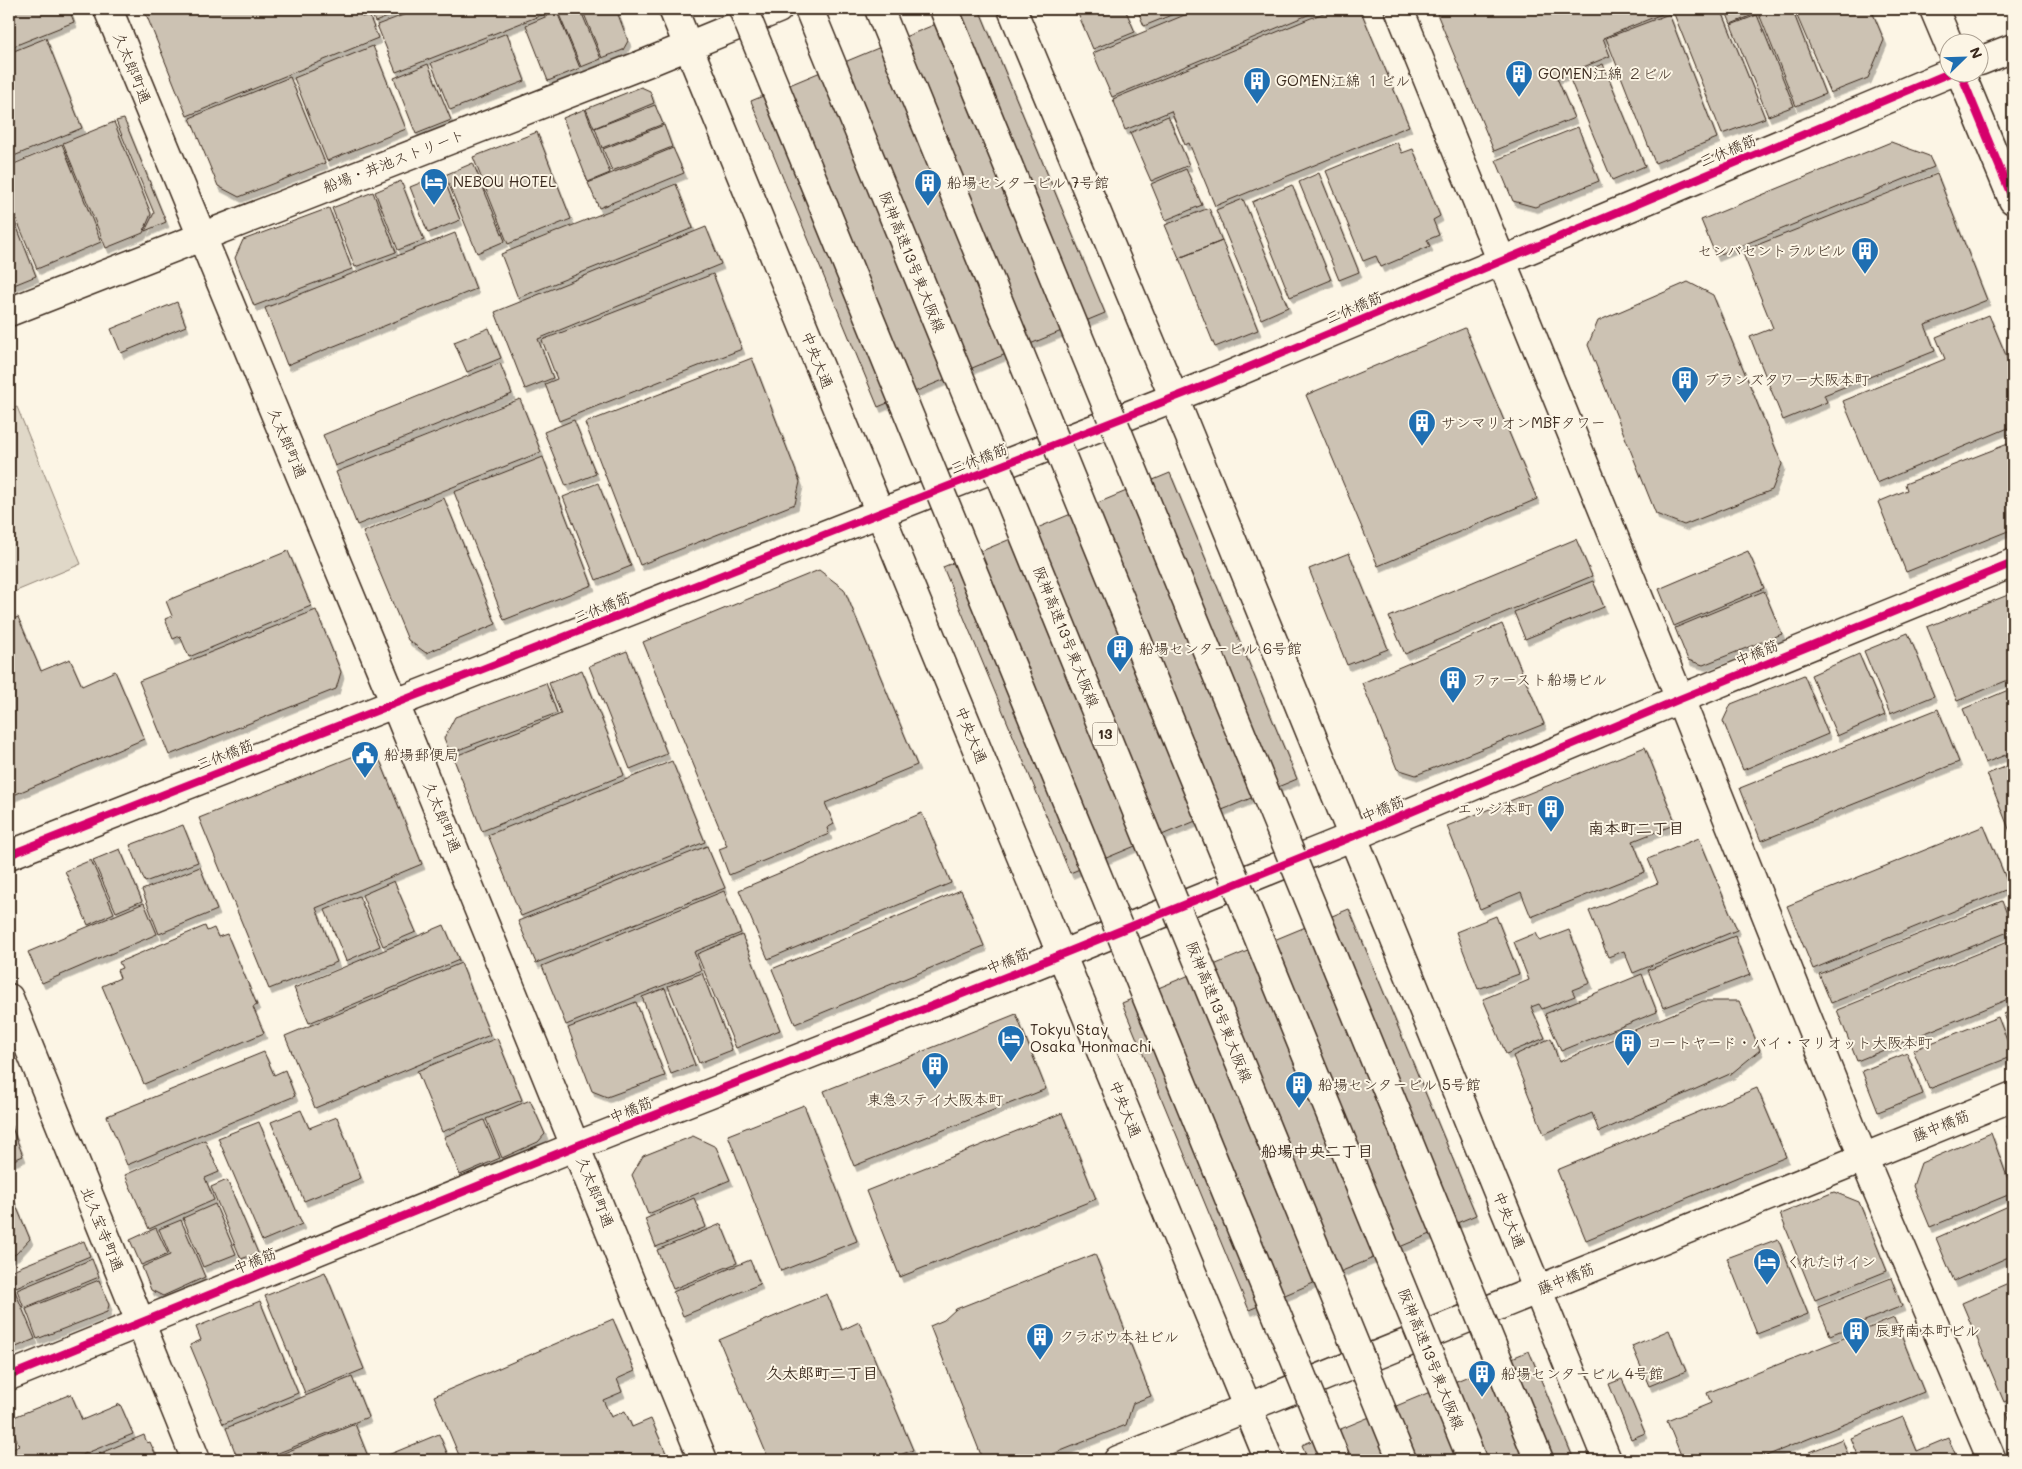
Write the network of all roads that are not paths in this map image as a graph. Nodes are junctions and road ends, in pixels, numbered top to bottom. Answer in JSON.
{"nodes":[{"id":1,"x":108,"y":9,"type":"edge"},
{"id":2,"x":673,"y":9,"type":"edge"},
{"id":3,"x":742,"y":9,"type":"edge"},
{"id":4,"x":778,"y":9,"type":"edge"},
{"id":5,"x":809,"y":9,"type":"edge"},
{"id":6,"x":879,"y":9,"type":"edge"},
{"id":7,"x":944,"y":9,"type":"edge"},
{"id":8,"x":1012,"y":9,"type":"edge"},
{"id":9,"x":1399,"y":9,"type":"edge"},
{"id":10,"x":1934,"y":9,"type":"edge"},
{"id":11,"x":1944,"y":32,"type":"edge"},
{"id":12,"x":688,"y":46,"type":"junction"},
{"id":13,"x":2013,"y":48,"type":"edge"},
{"id":14,"x":1990,"y":58,"type":"edge"},
{"id":15,"x":1940,"y":77,"type":"edge"},
{"id":16,"x":1964,"y":82,"type":"edge"},
{"id":17,"x":2013,"y":200,"type":"edge"},
{"id":18,"x":201,"y":236,"type":"junction"},
{"id":19,"x":1502,"y":262,"type":"junction"},
{"id":20,"x":9,"y":312,"type":"edge"},
{"id":21,"x":1174,"y":398,"type":"junction"},
{"id":22,"x":880,"y":513,"type":"junction"},
{"id":23,"x":2013,"y":562,"type":"edge"},
{"id":24,"x":1680,"y":698,"type":"junction"},
{"id":25,"x":395,"y":704,"type":"junction"},
{"id":26,"x":1354,"y":836,"type":"junction"},
{"id":27,"x":9,"y":854,"type":"edge"},
{"id":28,"x":1061,"y":954,"type":"junction"},
{"id":29,"x":9,"y":998,"type":"edge"},
{"id":30,"x":2013,"y":1097,"type":"edge"},
{"id":31,"x":576,"y":1146,"type":"junction"},
{"id":32,"x":1863,"y":1157,"type":"junction"},
{"id":33,"x":1538,"y":1290,"type":"junction"},
{"id":34,"x":140,"y":1323,"type":"junction"},
{"id":35,"x":9,"y":1376,"type":"edge"},
{"id":36,"x":1247,"y":1409,"type":"junction"},
{"id":37,"x":196,"y":1460,"type":"edge"},
{"id":38,"x":704,"y":1460,"type":"edge"},
{"id":39,"x":1118,"y":1460,"type":"edge"},
{"id":40,"x":1269,"y":1460,"type":"edge"},
{"id":41,"x":1336,"y":1460,"type":"edge"},
{"id":42,"x":1402,"y":1460,"type":"edge"},
{"id":43,"x":1472,"y":1460,"type":"edge"},
{"id":44,"x":1539,"y":1460,"type":"edge"},
{"id":45,"x":1607,"y":1460,"type":"edge"},
{"id":46,"x":1992,"y":1460,"type":"edge"}],
"edges":[{"from":1,"to":18,"type":"main road","name":"久太郎町通"},
{"from":2,"to":12,"type":"main road","name":"中央大通"},
{"from":3,"to":41,"type":"main road","bridge":true},
{"from":4,"to":12,"type":"main road","name":"船場・丼池ストリート"},
{"from":5,"to":42,"type":"main road","name":"阪神高速13号東大阪線","number":"13","bridge":true},
{"from":6,"to":43,"type":"main road","name":"阪神高速13号東大阪線","bridge":true},
{"from":7,"to":44,"type":"main road","bridge":true},
{"from":8,"to":21,"type":"main road","name":"中央大通"},
{"from":9,"to":19,"type":"main road"},
{"from":10,"to":11,"type":"main road"},
{"from":12,"to":18,"type":"main road","name":"船場・丼池ストリート"},
{"from":12,"to":22,"type":"main road","name":"中央大通"},
{"from":13,"to":14,"type":"main road"},
{"from":15,"to":19,"type":"main road","name":"三休橋筋"},
{"from":16,"to":17,"type":"main road"},
{"from":18,"to":20,"type":"main road","name":"船場・丼池ストリート"},
{"from":18,"to":25,"type":"main road","name":"久太郎町通"},
{"from":19,"to":21,"type":"main road","name":"三休橋筋"},
{"from":19,"to":24,"type":"main road"},
{"from":21,"to":22,"type":"main road","name":"三休橋筋"},
{"from":21,"to":26,"type":"main road","name":"中央大通"},
{"from":22,"to":25,"type":"main road","name":"三休橋筋"},
{"from":22,"to":28,"type":"main road","name":"中央大通"},
{"from":23,"to":24,"type":"main road","name":"中橋筋"},
{"from":24,"to":26,"type":"main road","name":"中橋筋"},
{"from":24,"to":32,"type":"main road"},
{"from":25,"to":27,"type":"main road","name":"三休橋筋"},
{"from":25,"to":31,"type":"main road","name":"久太郎町通"},
{"from":26,"to":28,"type":"main road","name":"中橋筋"},
{"from":26,"to":33,"type":"main road","name":"中央大通"},
{"from":28,"to":31,"type":"main road","name":"中橋筋"},
{"from":28,"to":36,"type":"main road","name":"中央大通"},
{"from":29,"to":34,"type":"main road","name":"北久宝寺町通"},
{"from":30,"to":32,"type":"main road","name":"藤中橋筋"},
{"from":31,"to":34,"type":"main road","name":"中橋筋"},
{"from":31,"to":38,"type":"main road","name":"久太郎町通"},
{"from":32,"to":33,"type":"main road","name":"藤中橋筋"},
{"from":32,"to":46,"type":"main road"},
{"from":33,"to":36,"type":"main road","name":"藤中橋筋"},
{"from":33,"to":45,"type":"main road","name":"中央大通"},
{"from":34,"to":35,"type":"main road","name":"中橋筋"},
{"from":34,"to":37,"type":"main road","name":"北久宝寺町通"},
{"from":36,"to":39,"type":"main road","name":"藤中橋筋"},
{"from":36,"to":40,"type":"main road","name":"中央大通"}]}
